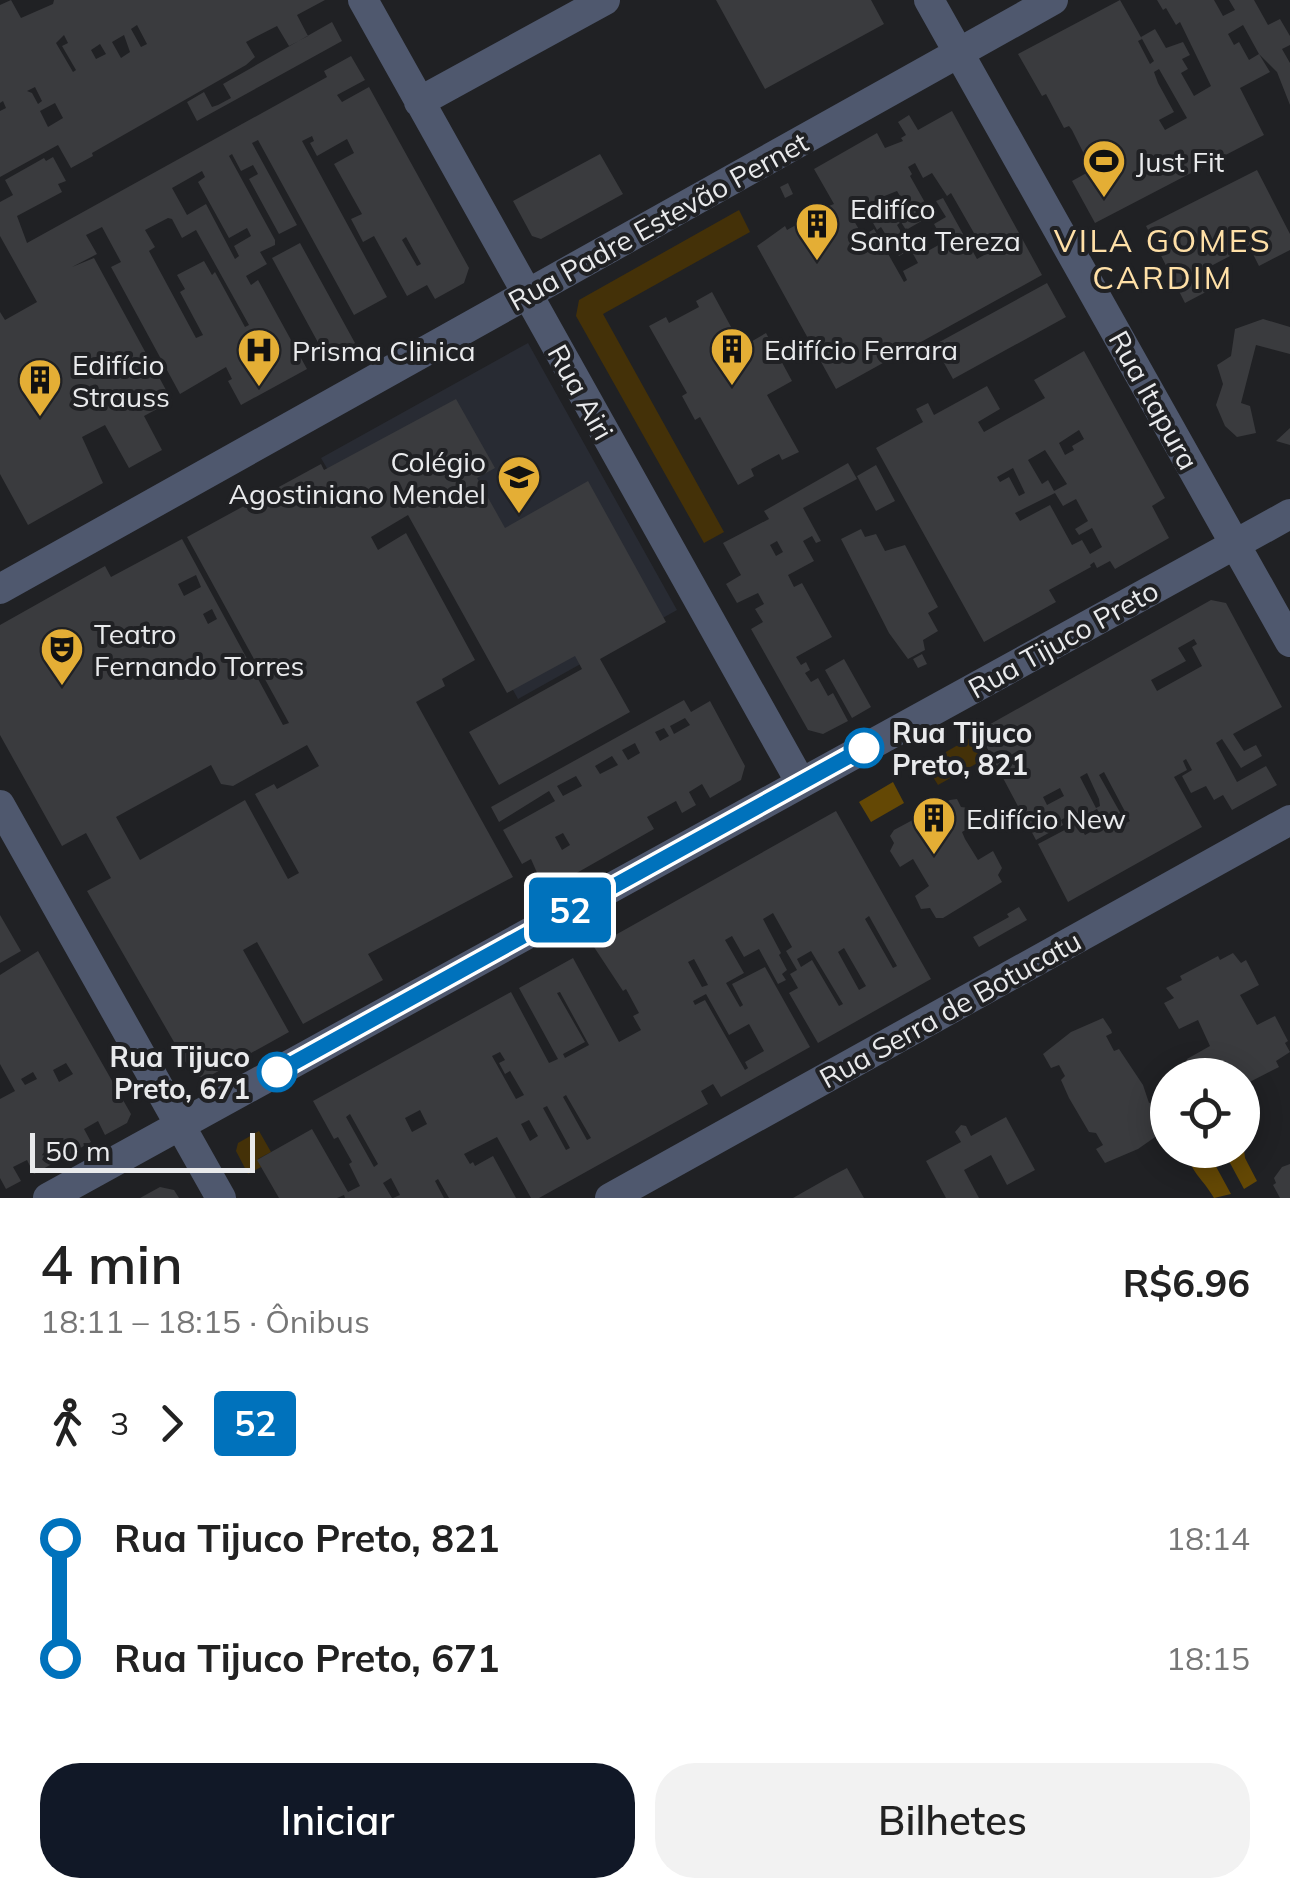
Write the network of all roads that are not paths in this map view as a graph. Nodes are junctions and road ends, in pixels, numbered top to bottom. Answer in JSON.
{"nodes":[{"id":1,"x":363,"y":0,"type":"edge"},
{"id":2,"x":605,"y":0,"type":"edge"},
{"id":3,"x":929,"y":0,"type":"edge"},
{"id":4,"x":1054,"y":0,"type":"edge"},
{"id":5,"x":958,"y":53,"type":"junction"},
{"id":6,"x":419,"y":102,"type":"junction"},
{"id":7,"x":527,"y":294,"type":"junction"},
{"id":8,"x":1290,"y":514,"type":"edge"},
{"id":9,"x":1235,"y":544,"type":"junction"},
{"id":10,"x":0,"y":589,"type":"edge"},
{"id":11,"x":1290,"y":642,"type":"edge"},
{"id":12,"x":801,"y":783,"type":"junction"},
{"id":13,"x":0,"y":805,"type":"edge"},
{"id":14,"x":1290,"y":820,"type":"edge"},
{"id":15,"x":180,"y":1125,"type":"junction"},
{"id":16,"x":48,"y":1198,"type":"edge"},
{"id":17,"x":221,"y":1198,"type":"edge"},
{"id":18,"x":610,"y":1198,"type":"edge"}],
"edges":[{"from":1,"to":6,"type":"street","name":"Rua Airi"},
{"from":2,"to":6,"type":"street"},
{"from":3,"to":5,"type":"street","name":"Rua Itapura"},
{"from":4,"to":5,"type":"street","name":"Rua Padre Estevão Pernet"},
{"from":5,"to":7,"type":"street","name":"Rua Padre Estevão Pernet"},
{"from":5,"to":9,"type":"street","name":"Rua Itapura"},
{"from":6,"to":7,"type":"street","name":"Rua Airi"},
{"from":7,"to":10,"type":"street","name":"Rua Padre Estevão Pernet"},
{"from":7,"to":12,"type":"street","name":"Rua Airi"},
{"from":8,"to":9,"type":"street","name":"Rua Tijuco Preto"},
{"from":9,"to":11,"type":"street","name":"Rua Itapura"},
{"from":9,"to":12,"type":"street","name":"Rua Tijuco Preto"},
{"from":12,"to":15,"type":"street","name":"Rua Tijuco Preto"},
{"from":13,"to":15,"type":"street"},
{"from":14,"to":18,"type":"street","name":"Rua Serra de Botucatu"},
{"from":15,"to":16,"type":"street","name":"Rua Tijuco Preto"},
{"from":15,"to":17,"type":"street"}]}
